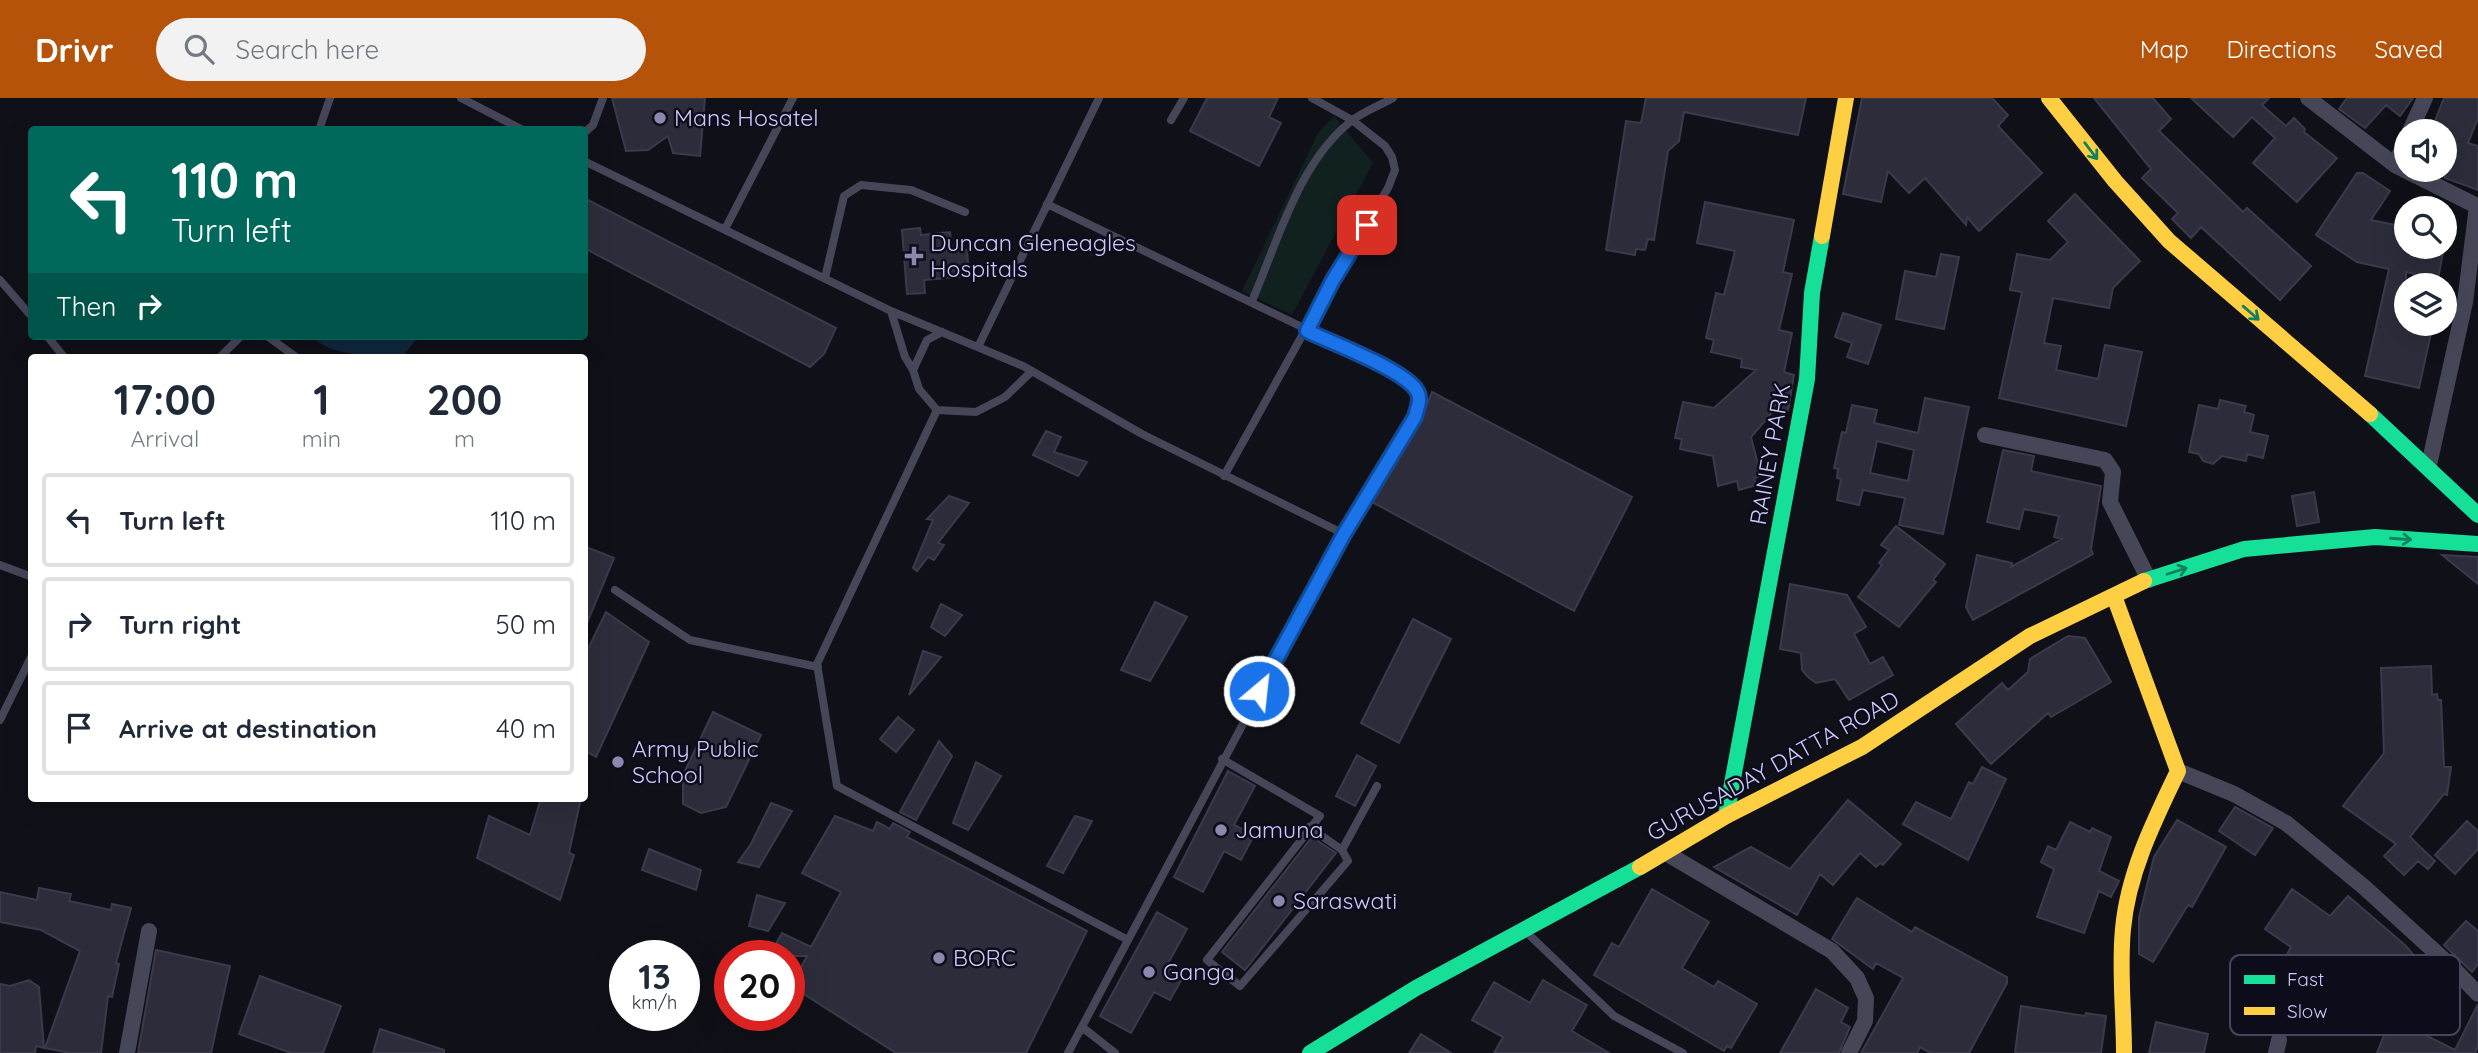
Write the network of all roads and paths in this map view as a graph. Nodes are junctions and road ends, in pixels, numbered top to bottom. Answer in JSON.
{"nodes":[{"id":1,"x":330,"y":98,"type":"edge"},
{"id":2,"x":461,"y":98,"type":"edge"},
{"id":3,"x":603,"y":98,"type":"edge"},
{"id":4,"x":793,"y":98,"type":"edge"},
{"id":5,"x":1099,"y":98,"type":"edge"},
{"id":6,"x":1184,"y":98,"type":"edge"},
{"id":7,"x":1312,"y":98,"type":"edge"},
{"id":8,"x":1393,"y":98,"type":"edge"},
{"id":9,"x":1846,"y":98,"type":"edge"},
{"id":10,"x":2049,"y":98,"type":"edge"},
{"id":11,"x":2308,"y":98,"type":"edge"},
{"id":12,"x":2425,"y":98,"type":"edge"},
{"id":13,"x":2415,"y":119,"type":"edge"},
{"id":14,"x":1171,"y":120,"type":"dead end"},
{"id":15,"x":1352,"y":120,"type":"junction"},
{"id":16,"x":320,"y":126,"type":"edge"},
{"id":17,"x":515,"y":126,"type":"edge"},
{"id":18,"x":588,"y":129,"type":"edge"},
{"id":19,"x":588,"y":162,"type":"edge"},
{"id":20,"x":2394,"y":165,"type":"edge"},
{"id":21,"x":2428,"y":182,"type":"edge"},
{"id":22,"x":1047,"y":204,"type":"junction"},
{"id":23,"x":965,"y":212,"type":"dead end"},
{"id":24,"x":725,"y":229,"type":"junction"},
{"id":25,"x":2475,"y":252,"type":"edge"},
{"id":26,"x":825,"y":278,"type":"junction"},
{"id":27,"x":0,"y":280,"type":"edge"},
{"id":28,"x":1252,"y":301,"type":"junction"},
{"id":29,"x":891,"y":311,"type":"junction"},
{"id":30,"x":28,"y":312,"type":"edge"},
{"id":31,"x":1307,"y":331,"type":"junction"},
{"id":32,"x":942,"y":332,"type":"junction"},
{"id":33,"x":50,"y":340,"type":"edge"},
{"id":34,"x":237,"y":340,"type":"edge"},
{"id":35,"x":273,"y":340,"type":"edge"},
{"id":36,"x":978,"y":347,"type":"junction"},
{"id":37,"x":62,"y":354,"type":"edge"},
{"id":38,"x":223,"y":354,"type":"edge"},
{"id":39,"x":292,"y":354,"type":"edge"},
{"id":40,"x":913,"y":370,"type":"junction"},
{"id":41,"x":1032,"y":371,"type":"junction"},
{"id":42,"x":937,"y":410,"type":"junction"},
{"id":43,"x":1985,"y":435,"type":"dead end"},
{"id":44,"x":2430,"y":465,"type":"junction"},
{"id":45,"x":1224,"y":476,"type":"junction"},
{"id":46,"x":2478,"y":515,"type":"edge"},
{"id":47,"x":1344,"y":534,"type":"junction"},
{"id":48,"x":2478,"y":544,"type":"edge"},
{"id":49,"x":0,"y":565,"type":"edge"},
{"id":50,"x":28,"y":576,"type":"edge"},
{"id":51,"x":2149,"y":580,"type":"junction"},
{"id":52,"x":615,"y":590,"type":"dead end"},
{"id":53,"x":2114,"y":596,"type":"junction"},
{"id":54,"x":28,"y":663,"type":"edge"},
{"id":55,"x":818,"y":667,"type":"junction"},
{"id":56,"x":0,"y":720,"type":"edge"},
{"id":57,"x":1222,"y":759,"type":"junction"},
{"id":58,"x":2178,"y":771,"type":"junction"},
{"id":59,"x":1377,"y":786,"type":"dead end"},
{"id":60,"x":1726,"y":816,"type":"junction"},
{"id":61,"x":1309,"y":827,"type":"junction"},
{"id":62,"x":1342,"y":850,"type":"junction"},
{"id":63,"x":1666,"y":853,"type":"junction"},
{"id":64,"x":1524,"y":930,"type":"junction"},
{"id":65,"x":149,"y":931,"type":"dead end"},
{"id":66,"x":1128,"y":940,"type":"junction"},
{"id":67,"x":2439,"y":955,"type":"edge"},
{"id":68,"x":2460,"y":975,"type":"edge"},
{"id":69,"x":2478,"y":994,"type":"edge"},
{"id":70,"x":1082,"y":1027,"type":"junction"},
{"id":71,"x":127,"y":1053,"type":"edge"},
{"id":72,"x":1068,"y":1053,"type":"edge"},
{"id":73,"x":1115,"y":1053,"type":"edge"},
{"id":74,"x":1310,"y":1053,"type":"edge"},
{"id":75,"x":1683,"y":1053,"type":"edge"},
{"id":76,"x":1849,"y":1053,"type":"edge"},
{"id":77,"x":2124,"y":1053,"type":"edge"}],
"edges":[{"from":1,"to":16,"type":"lane"},
{"from":2,"to":17,"type":"lane"},
{"from":3,"to":18,"type":"lane"},
{"from":4,"to":24,"type":"lane"},
{"from":5,"to":22,"type":"lane"},
{"from":6,"to":14,"type":"lane"},
{"from":7,"to":15,"type":"lane"},
{"from":8,"to":15,"type":"lane"},
{"from":9,"to":60,"type":"street","name":"RAINEY PARK"},
{"from":10,"to":44,"type":"street","one_way":true},
{"from":11,"to":20,"type":"street"},
{"from":12,"to":13,"type":"street"},
{"from":15,"to":28,"type":"lane"},
{"from":15,"to":31,"type":"lane"},
{"from":19,"to":24,"type":"lane"},
{"from":21,"to":25,"type":"street"},
{"from":22,"to":28,"type":"lane"},
{"from":22,"to":36,"type":"lane"},
{"from":23,"to":26,"type":"lane"},
{"from":24,"to":26,"type":"lane"},
{"from":25,"to":44,"type":"street"},
{"from":26,"to":29,"type":"lane"},
{"from":27,"to":30,"type":"lane"},
{"from":28,"to":31,"type":"lane"},
{"from":29,"to":32,"type":"lane"},
{"from":29,"to":40,"type":"lane"},
{"from":31,"to":45,"type":"lane"},
{"from":31,"to":47,"type":"lane"},
{"from":32,"to":36,"type":"lane"},
{"from":32,"to":40,"type":"lane"},
{"from":33,"to":37,"type":"lane"},
{"from":34,"to":38,"type":"lane"},
{"from":35,"to":39,"type":"lane"},
{"from":36,"to":41,"type":"lane"},
{"from":40,"to":42,"type":"lane"},
{"from":41,"to":42,"type":"lane"},
{"from":41,"to":45,"type":"lane"},
{"from":42,"to":55,"type":"lane"},
{"from":43,"to":51,"type":"street"},
{"from":44,"to":46,"type":"street"},
{"from":45,"to":47,"type":"lane"},
{"from":47,"to":57,"type":"lane"},
{"from":51,"to":48,"type":"street","name":"GURUSADAY DATTA ROAD","one_way":true},
{"from":49,"to":50,"type":"lane"},
{"from":51,"to":53,"type":"street","name":"GURUSADAY DATTA ROAD"},
{"from":52,"to":55,"type":"lane"},
{"from":53,"to":58,"type":"street"},
{"from":53,"to":60,"type":"street","name":"GURUSADAY DATTA ROAD"},
{"from":54,"to":56,"type":"lane"},
{"from":55,"to":66,"type":"lane"},
{"from":57,"to":61,"type":"lane"},
{"from":57,"to":66,"type":"lane"},
{"from":58,"to":67,"type":"street"},
{"from":58,"to":77,"type":"street"},
{"from":59,"to":62,"type":"lane"},
{"from":60,"to":63,"type":"street","name":"GURUSADAY DATTA ROAD"},
{"from":61,"to":62,"type":"lane"},
{"from":61,"to":62,"type":"lane"},
{"from":63,"to":64,"type":"street","name":"GURUSADAY DATTA ROAD"},
{"from":63,"to":76,"type":"street"},
{"from":64,"to":74,"type":"street","name":"GURUSADAY DATTA ROAD"},
{"from":64,"to":75,"type":"lane"},
{"from":65,"to":71,"type":"street"},
{"from":66,"to":70,"type":"lane"},
{"from":68,"to":69,"type":"street"},
{"from":70,"to":72,"type":"lane"},
{"from":70,"to":73,"type":"lane"}]}
